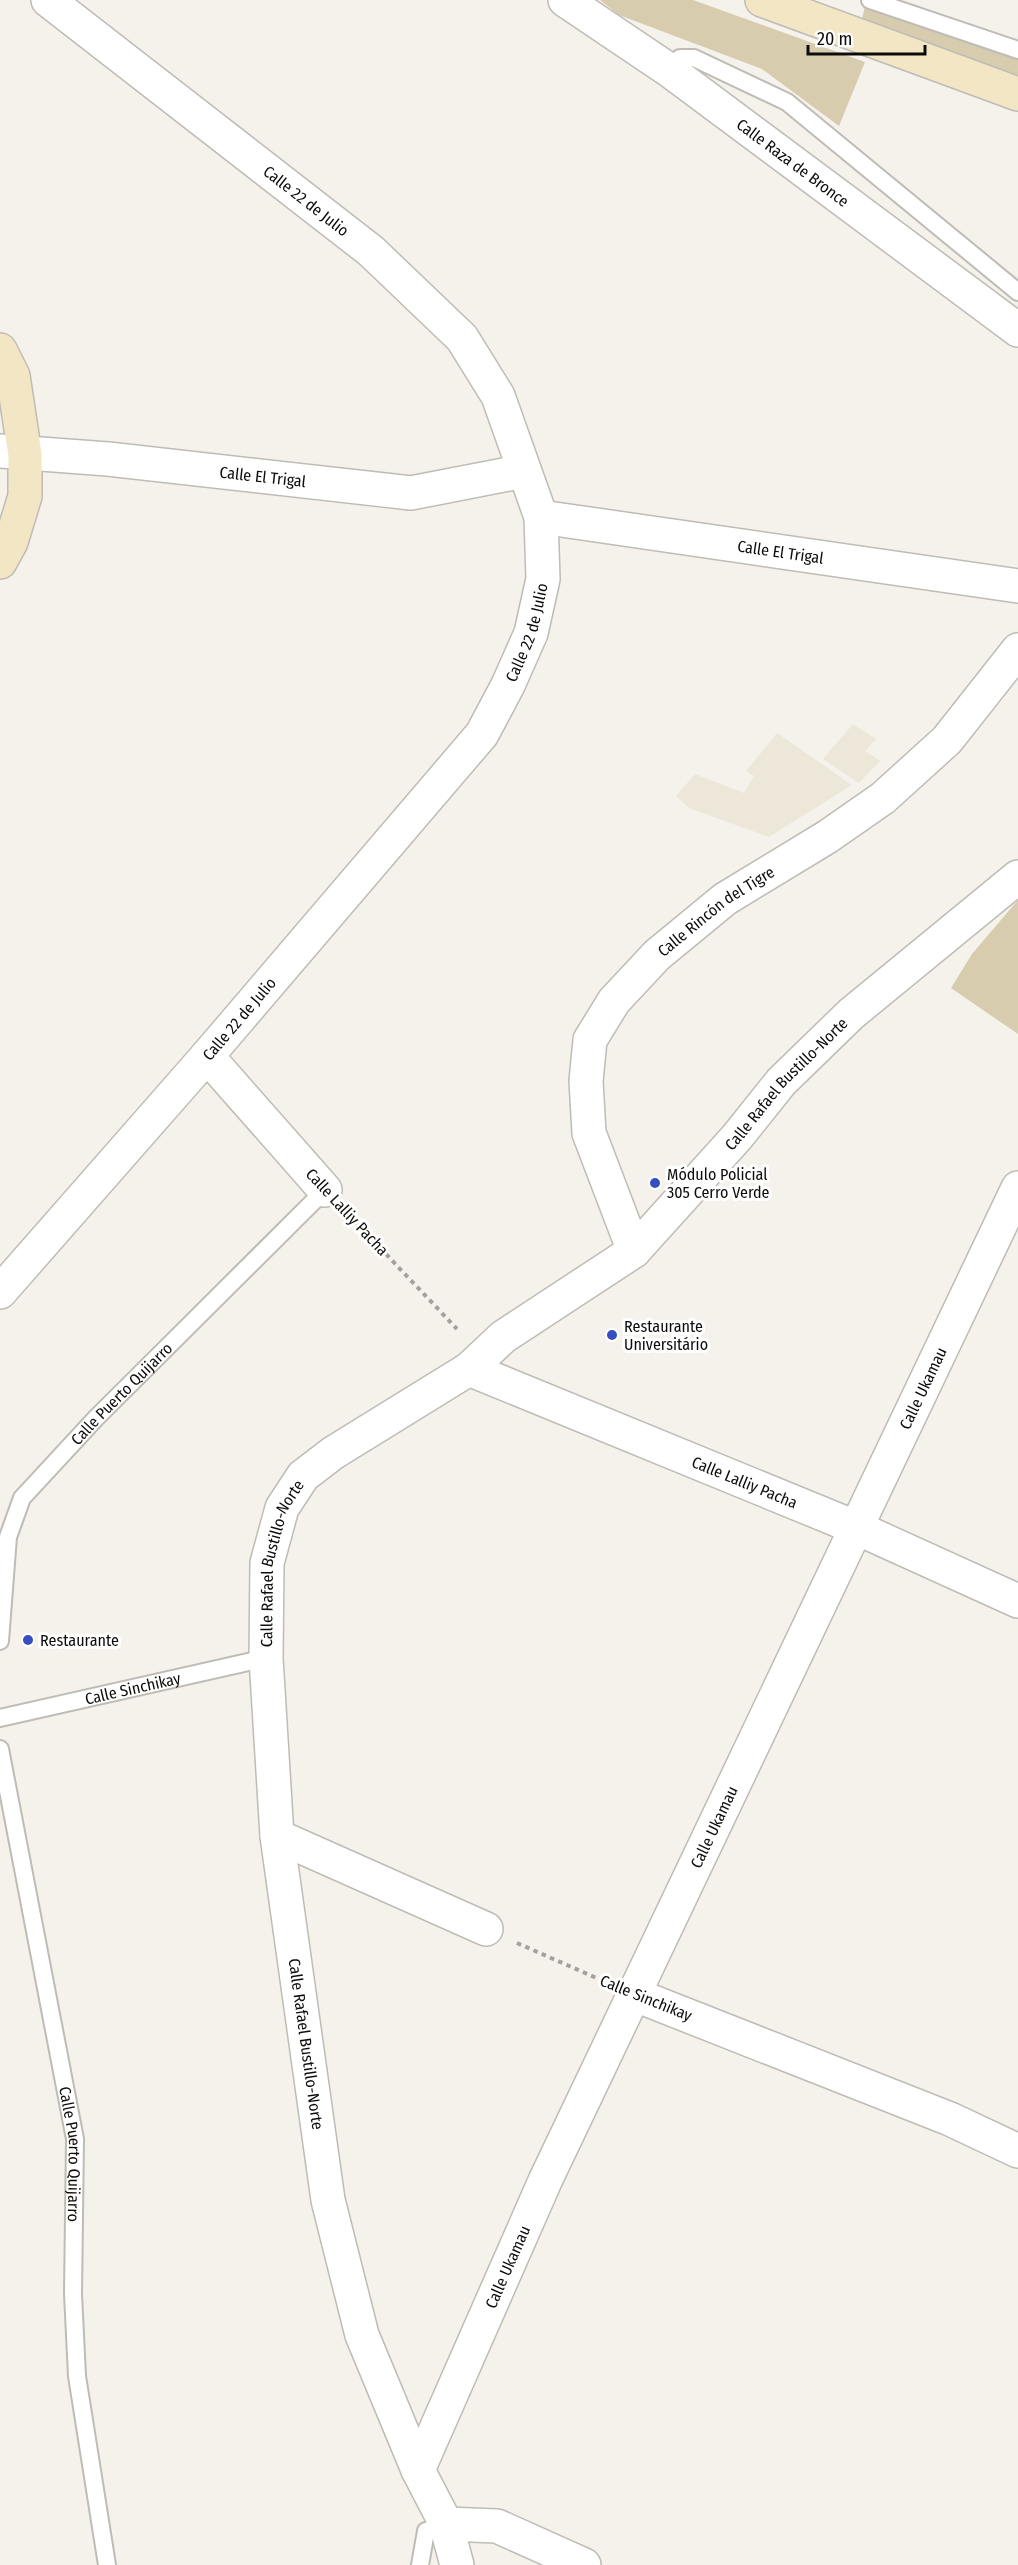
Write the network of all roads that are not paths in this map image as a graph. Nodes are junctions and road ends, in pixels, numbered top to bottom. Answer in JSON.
{"nodes":[{"id":1,"x":48,"y":0,"type":"edge"},
{"id":2,"x":565,"y":0,"type":"edge"},
{"id":3,"x":762,"y":0,"type":"edge"},
{"id":4,"x":870,"y":0,"type":"edge"},
{"id":5,"x":1018,"y":50,"type":"edge"},
{"id":6,"x":669,"y":70,"type":"junction"},
{"id":7,"x":1018,"y":94,"type":"edge"},
{"id":8,"x":1018,"y":292,"type":"edge"},
{"id":9,"x":1018,"y":330,"type":"edge"},
{"id":10,"x":0,"y":350,"type":"edge"},
{"id":11,"x":13,"y":453,"type":"edge"},
{"id":12,"x":525,"y":471,"type":"junction"},
{"id":13,"x":541,"y":517,"type":"junction"},
{"id":14,"x":0,"y":562,"type":"edge"},
{"id":15,"x":1018,"y":586,"type":"edge"},
{"id":16,"x":1018,"y":650,"type":"edge"},
{"id":17,"x":1018,"y":878,"type":"edge"},
{"id":18,"x":207,"y":1056,"type":"junction"},
{"id":19,"x":1018,"y":1188,"type":"edge"},
{"id":20,"x":326,"y":1190,"type":"joint"},
{"id":21,"x":634,"y":1251,"type":"junction"},
{"id":22,"x":4,"y":1279,"type":"edge"},
{"id":23,"x":470,"y":1369,"type":"junction"},
{"id":24,"x":857,"y":1528,"type":"junction"},
{"id":25,"x":1018,"y":1601,"type":"edge"},
{"id":26,"x":0,"y":1641,"type":"edge"},
{"id":27,"x":266,"y":1658,"type":"junction"},
{"id":28,"x":0,"y":1718,"type":"edge"},
{"id":29,"x":0,"y":1749,"type":"edge"},
{"id":30,"x":277,"y":1836,"type":"junction"},
{"id":31,"x":486,"y":1929,"type":"road end"},
{"id":32,"x":633,"y":1994,"type":"junction"},
{"id":33,"x":1018,"y":2151,"type":"edge"},
{"id":34,"x":418,"y":2470,"type":"junction"},
{"id":35,"x":446,"y":2524,"type":"junction"},
{"id":36,"x":107,"y":2565,"type":"edge"},
{"id":37,"x":420,"y":2565,"type":"edge"},
{"id":38,"x":457,"y":2565,"type":"edge"},
{"id":39,"x":584,"y":2565,"type":"edge"}],
"edges":[{"from":1,"to":12,"type":"street","name":"Calle 22 de Julio"},
{"from":2,"to":6,"type":"street","name":"Calle Raza de Bronce"},
{"from":3,"to":7,"type":"street"},
{"from":4,"to":5,"type":"lane"},
{"from":6,"to":8,"type":"lane"},
{"from":6,"to":9,"type":"street","name":"Calle Raza de Bronce"},
{"from":10,"to":11,"type":"street"},
{"from":11,"to":12,"type":"street","name":"Calle El Trigal"},
{"from":11,"to":14,"type":"street"},
{"from":12,"to":13,"type":"street","name":"Calle 22 de Julio"},
{"from":13,"to":15,"type":"street","name":"Calle El Trigal"},
{"from":13,"to":18,"type":"street","name":"Calle 22 de Julio"},
{"from":16,"to":21,"type":"street","name":"Calle Rincón del Tigre"},
{"from":17,"to":21,"type":"street","name":"Calle Rafael Bustillo-Norte"},
{"from":18,"to":20,"type":"street","name":"Calle Lalliy Pacha"},
{"from":18,"to":22,"type":"street","name":"Calle 22 de Julio"},
{"from":19,"to":24,"type":"street","name":"Calle Ukamau"},
{"from":20,"to":26,"type":"lane","name":"Calle Puerto Quijarro"},
{"from":21,"to":23,"type":"street","name":"Calle Rafael Bustillo-Norte"},
{"from":23,"to":24,"type":"street","name":"Calle Lalliy Pacha"},
{"from":23,"to":27,"type":"street","name":"Calle Rafael Bustillo-Norte"},
{"from":24,"to":25,"type":"street","name":"Calle Lalliy Pacha"},
{"from":24,"to":32,"type":"street","name":"Calle Ukamau"},
{"from":27,"to":28,"type":"lane","name":"Calle Sinchikay"},
{"from":27,"to":30,"type":"street","name":"Calle Rafael Bustillo-Norte"},
{"from":29,"to":36,"type":"lane","name":"Calle Puerto Quijarro"},
{"from":30,"to":31,"type":"street"},
{"from":30,"to":34,"type":"street","name":"Calle Rafael Bustillo-Norte"},
{"from":32,"to":33,"type":"street","name":"Calle Sinchikay"},
{"from":32,"to":34,"type":"street","name":"Calle Ukamau"},
{"from":34,"to":35,"type":"street","name":"Calle Rafael Bustillo-Norte"},
{"from":35,"to":37,"type":"lane"},
{"from":35,"to":38,"type":"street","name":"Calle Rafael Bustillo-Norte"},
{"from":35,"to":39,"type":"street"}]}
